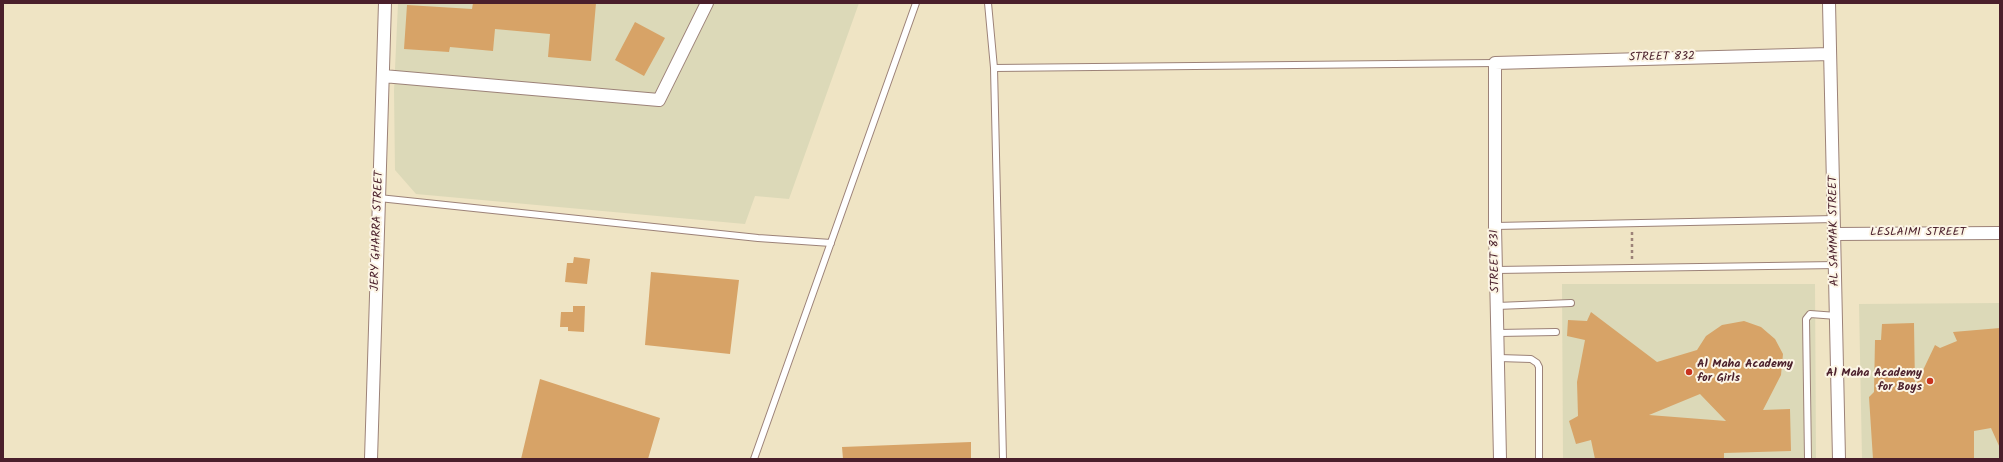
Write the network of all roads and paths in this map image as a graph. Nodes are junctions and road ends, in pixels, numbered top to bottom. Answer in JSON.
{"nodes":[{"id":1,"x":385,"y":3,"type":"edge"},
{"id":2,"x":707,"y":3,"type":"edge"},
{"id":3,"x":916,"y":3,"type":"edge"},
{"id":4,"x":988,"y":3,"type":"edge"},
{"id":5,"x":1830,"y":3,"type":"edge"},
{"id":6,"x":1830,"y":54,"type":"junction"},
{"id":7,"x":1495,"y":63,"type":"junction"},
{"id":8,"x":994,"y":68,"type":"junction"},
{"id":9,"x":383,"y":76,"type":"junction"},
{"id":10,"x":379,"y":198,"type":"junction"},
{"id":11,"x":1835,"y":219,"type":"junction"},
{"id":12,"x":1632,"y":223,"type":"junction"},
{"id":13,"x":1495,"y":226,"type":"junction"},
{"id":14,"x":2000,"y":233,"type":"edge"},
{"id":15,"x":1835,"y":234,"type":"junction"},
{"id":16,"x":831,"y":243,"type":"junction"},
{"id":17,"x":1836,"y":264,"type":"junction"},
{"id":18,"x":1633,"y":268,"type":"junction"},
{"id":19,"x":1496,"y":270,"type":"junction"},
{"id":20,"x":1571,"y":303,"type":"dead end"},
{"id":21,"x":1497,"y":306,"type":"junction"},
{"id":22,"x":1837,"y":316,"type":"junction"},
{"id":23,"x":1556,"y":332,"type":"dead end"},
{"id":24,"x":1498,"y":333,"type":"junction"},
{"id":25,"x":1498,"y":358,"type":"junction"},
{"id":26,"x":371,"y":459,"type":"edge"},
{"id":27,"x":754,"y":459,"type":"edge"},
{"id":28,"x":1004,"y":459,"type":"edge"},
{"id":29,"x":1500,"y":459,"type":"edge"},
{"id":30,"x":1539,"y":459,"type":"edge"},
{"id":31,"x":1808,"y":459,"type":"edge"},
{"id":32,"x":1839,"y":459,"type":"edge"}],
"edges":[{"from":1,"to":9,"type":"street","name":"JERY GHARRA STREET"},
{"from":2,"to":9,"type":"street"},
{"from":3,"to":16,"type":"lane"},
{"from":4,"to":8,"type":"lane"},
{"from":5,"to":6,"type":"street","name":"AL SAMMAK STREET"},
{"from":6,"to":7,"type":"street","name":"STREET 832"},
{"from":6,"to":11,"type":"street","name":"AL SAMMAK STREET"},
{"from":7,"to":8,"type":"lane"},
{"from":7,"to":13,"type":"street","name":"STREET 831"},
{"from":8,"to":28,"type":"lane"},
{"from":9,"to":10,"type":"street","name":"JERY GHARRA STREET"},
{"from":10,"to":16,"type":"lane"},
{"from":10,"to":26,"type":"street","name":"JERY GHARRA STREET"},
{"from":11,"to":12,"type":"lane"},
{"from":11,"to":15,"type":"street","name":"AL SAMMAK STREET"},
{"from":12,"to":13,"type":"lane"},
{"from":12,"to":18,"type":"path"},
{"from":13,"to":19,"type":"street","name":"STREET 831"},
{"from":14,"to":15,"type":"street","name":"LESLAIMI STREET"},
{"from":15,"to":17,"type":"street","name":"AL SAMMAK STREET"},
{"from":16,"to":27,"type":"lane"},
{"from":17,"to":18,"type":"lane"},
{"from":17,"to":22,"type":"street","name":"AL SAMMAK STREET"},
{"from":18,"to":19,"type":"lane"},
{"from":19,"to":21,"type":"street","name":"STREET 831"},
{"from":20,"to":21,"type":"lane"},
{"from":21,"to":24,"type":"street","name":"STREET 831"},
{"from":22,"to":31,"type":"lane"},
{"from":22,"to":32,"type":"street","name":"AL SAMMAK STREET"},
{"from":23,"to":24,"type":"lane"},
{"from":24,"to":25,"type":"street","name":"STREET 831"},
{"from":25,"to":29,"type":"street","name":"STREET 831"},
{"from":25,"to":30,"type":"lane"}]}
